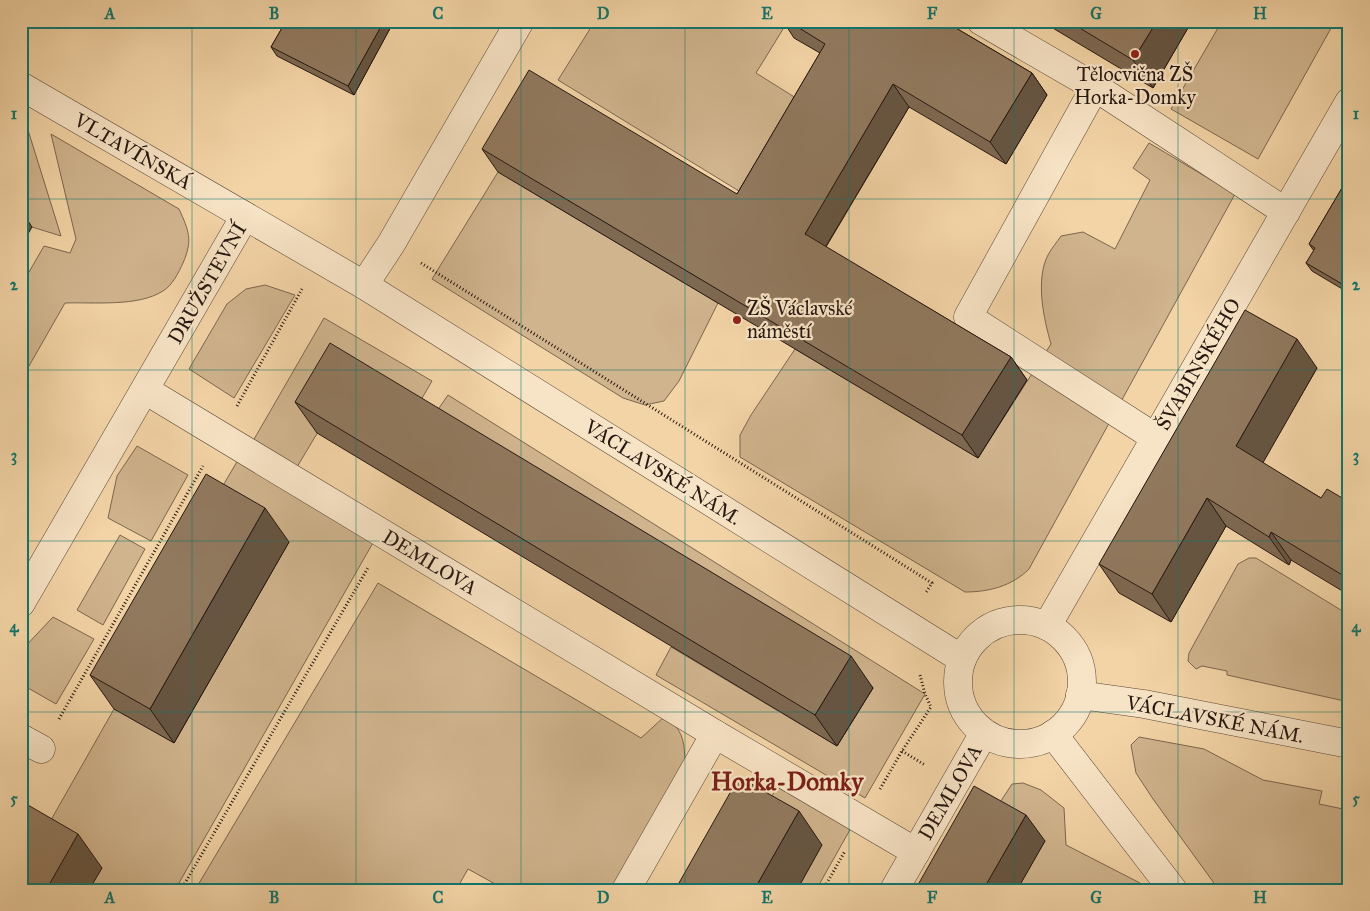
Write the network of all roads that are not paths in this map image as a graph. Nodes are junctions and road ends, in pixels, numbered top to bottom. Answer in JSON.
{"nodes":[{"id":1,"x":520,"y":21,"type":"edge"},
{"id":2,"x":981,"y":21,"type":"edge"},
{"id":3,"x":21,"y":86,"type":"edge"},
{"id":4,"x":1095,"y":87,"type":"junction"},
{"id":5,"x":1349,"y":102,"type":"edge"},
{"id":6,"x":1286,"y":212,"type":"junction"},
{"id":7,"x":245,"y":216,"type":"junction"},
{"id":8,"x":364,"y":285,"type":"junction"},
{"id":9,"x":145,"y":390,"type":"junction"},
{"id":10,"x":1156,"y":438,"type":"junction"},
{"id":11,"x":21,"y":603,"type":"edge"},
{"id":12,"x":1047,"y":626,"type":"junction"},
{"id":13,"x":962,"y":659,"type":"junction"},
{"id":14,"x":1080,"y":695,"type":"junction"},
{"id":15,"x":984,"y":733,"type":"junction"},
{"id":16,"x":715,"y":734,"type":"junction"},
{"id":17,"x":1053,"y":734,"type":"junction"},
{"id":18,"x":1349,"y":744,"type":"edge"},
{"id":19,"x":916,"y":852,"type":"junction"},
{"id":20,"x":626,"y":890,"type":"edge"},
{"id":21,"x":894,"y":890,"type":"edge"},
{"id":22,"x":1173,"y":890,"type":"edge"}],
"edges":[{"from":1,"to":8,"type":"street"},
{"from":2,"to":4,"type":"street"},
{"from":3,"to":7,"type":"street","name":"VLTAVÍNSKÁ"},
{"from":4,"to":6,"type":"street"},
{"from":4,"to":10,"type":"street"},
{"from":5,"to":6,"type":"street","name":"ŠVABINSKÉHO"},
{"from":6,"to":10,"type":"street","name":"ŠVABINSKÉHO"},
{"from":7,"to":8,"type":"street","name":"DRUŽSTEVNÍ"},
{"from":7,"to":9,"type":"street","name":"DRUŽSTEVNÍ"},
{"from":8,"to":13,"type":"street","name":"VÁCLAVSKÉ NÁM."},
{"from":9,"to":11,"type":"street","name":"DRUŽSTEVNÍ"},
{"from":9,"to":16,"type":"street","name":"DEMLOVA"},
{"from":10,"to":12,"type":"street","name":"ŠVABINSKÉHO"},
{"from":12,"to":13,"type":"street"},
{"from":12,"to":14,"type":"street"},
{"from":13,"to":15,"type":"street"},
{"from":14,"to":17,"type":"street"},
{"from":14,"to":18,"type":"street","name":"VÁCLAVSKÉ NÁM."},
{"from":15,"to":17,"type":"street"},
{"from":15,"to":19,"type":"street","name":"DEMLOVA"},
{"from":16,"to":19,"type":"street","name":"DEMLOVA"},
{"from":16,"to":20,"type":"street"},
{"from":17,"to":22,"type":"street"},
{"from":19,"to":21,"type":"street","name":"DEMLOVA"}]}
